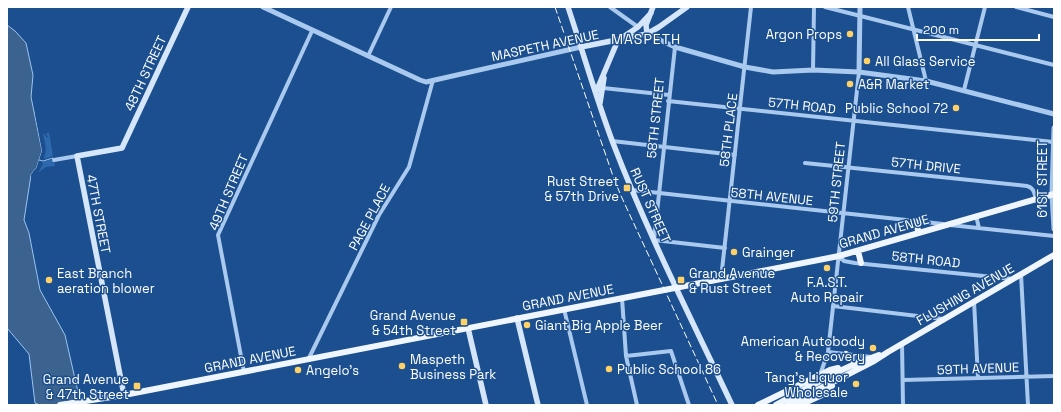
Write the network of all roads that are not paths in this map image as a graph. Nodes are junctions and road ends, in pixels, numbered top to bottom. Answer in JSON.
{"nodes":[{"id":1,"x":188,"y":7,"type":"edge"},
{"id":2,"x":263,"y":7,"type":"edge"},
{"id":3,"x":391,"y":7,"type":"edge"},
{"id":4,"x":568,"y":7,"type":"edge"},
{"id":5,"x":610,"y":7,"type":"edge"},
{"id":6,"x":653,"y":7,"type":"edge"},
{"id":7,"x":687,"y":7,"type":"edge"},
{"id":8,"x":751,"y":7,"type":"edge"},
{"id":9,"x":814,"y":7,"type":"edge"},
{"id":10,"x":825,"y":7,"type":"edge"},
{"id":11,"x":860,"y":7,"type":"edge"},
{"id":12,"x":908,"y":7,"type":"edge"},
{"id":13,"x":985,"y":7,"type":"edge"},
{"id":14,"x":1016,"y":7,"type":"edge"},
{"id":15,"x":651,"y":13,"type":"junction"},
{"id":16,"x":860,"y":16,"type":"junction"},
{"id":17,"x":1054,"y":17,"type":"edge"},
{"id":18,"x":638,"y":27,"type":"junction"},
{"id":19,"x":914,"y":29,"type":"junction"},
{"id":20,"x":312,"y":31,"type":"junction"},
{"id":21,"x":646,"y":34,"type":"junction"},
{"id":22,"x":618,"y":40,"type":"junction"},
{"id":23,"x":976,"y":45,"type":"junction"},
{"id":24,"x":675,"y":46,"type":"junction"},
{"id":25,"x":581,"y":47,"type":"junction"},
{"id":26,"x":368,"y":56,"type":"junction"},
{"id":27,"x":1054,"y":65,"type":"edge"},
{"id":28,"x":745,"y":67,"type":"junction"},
{"id":29,"x":606,"y":70,"type":"junction"},
{"id":30,"x":813,"y":70,"type":"junction"},
{"id":31,"x":859,"y":72,"type":"junction"},
{"id":32,"x":433,"y":80,"type":"junction"},
{"id":33,"x":926,"y":81,"type":"junction"},
{"id":34,"x":603,"y":88,"type":"junction"},
{"id":35,"x":964,"y":90,"type":"junction"},
{"id":36,"x":596,"y":92,"type":"junction"},
{"id":37,"x":668,"y":95,"type":"junction"},
{"id":38,"x":668,"y":101,"type":"junction"},
{"id":39,"x":600,"y":104,"type":"junction"},
{"id":40,"x":740,"y":108,"type":"junction"},
{"id":41,"x":1054,"y":114,"type":"edge"},
{"id":42,"x":854,"y":120,"type":"junction"},
{"id":43,"x":1054,"y":128,"type":"edge"},
{"id":44,"x":612,"y":141,"type":"junction"},
{"id":45,"x":1053,"y":142,"type":"junction"},
{"id":46,"x":663,"y":147,"type":"junction"},
{"id":47,"x":735,"y":155,"type":"junction"},
{"id":48,"x":77,"y":156,"type":"junction"},
{"id":49,"x":54,"y":160,"type":"dead end"},
{"id":50,"x":805,"y":163,"type":"dead end"},
{"id":51,"x":849,"y":167,"type":"junction"},
{"id":52,"x":632,"y":190,"type":"junction"},
{"id":53,"x":658,"y":193,"type":"junction"},
{"id":54,"x":1053,"y":194,"type":"edge"},
{"id":55,"x":1036,"y":199,"type":"junction"},
{"id":56,"x":730,"y":201,"type":"junction"},
{"id":57,"x":844,"y":214,"type":"junction"},
{"id":58,"x":976,"y":216,"type":"junction"},
{"id":59,"x":915,"y":221,"type":"junction"},
{"id":60,"x":947,"y":225,"type":"junction"},
{"id":61,"x":979,"y":228,"type":"junction"},
{"id":62,"x":1054,"y":229,"type":"edge"},
{"id":63,"x":918,"y":233,"type":"junction"},
{"id":64,"x":1054,"y":236,"type":"edge"},
{"id":65,"x":654,"y":240,"type":"junction"},
{"id":66,"x":725,"y":248,"type":"junction"},
{"id":67,"x":858,"y":251,"type":"junction"},
{"id":68,"x":1054,"y":255,"type":"edge"},
{"id":69,"x":839,"y":256,"type":"junction"},
{"id":70,"x":861,"y":263,"type":"junction"},
{"id":71,"x":1021,"y":274,"type":"junction"},
{"id":72,"x":721,"y":279,"type":"junction"},
{"id":73,"x":1013,"y":279,"type":"junction"},
{"id":74,"x":676,"y":288,"type":"junction"},
{"id":75,"x":622,"y":298,"type":"junction"},
{"id":76,"x":974,"y":302,"type":"junction"},
{"id":77,"x":834,"y":306,"type":"junction"},
{"id":78,"x":564,"y":309,"type":"junction"},
{"id":79,"x":517,"y":318,"type":"junction"},
{"id":80,"x":943,"y":319,"type":"junction"},
{"id":81,"x":468,"y":328,"type":"junction"},
{"id":82,"x":902,"y":343,"type":"junction"},
{"id":83,"x":828,"y":352,"type":"junction"},
{"id":84,"x":888,"y":352,"type":"junction"},
{"id":85,"x":846,"y":354,"type":"junction"},
{"id":86,"x":626,"y":356,"type":"junction"},
{"id":87,"x":872,"y":357,"type":"junction"},
{"id":88,"x":309,"y":358,"type":"junction"},
{"id":89,"x":856,"y":367,"type":"junction"},
{"id":90,"x":844,"y":369,"type":"junction"},
{"id":91,"x":244,"y":372,"type":"junction"},
{"id":92,"x":820,"y":375,"type":"junction"},
{"id":93,"x":1026,"y":376,"type":"junction"},
{"id":94,"x":1054,"y":376,"type":"edge"},
{"id":95,"x":841,"y":378,"type":"junction"},
{"id":96,"x":978,"y":378,"type":"junction"},
{"id":97,"x":903,"y":380,"type":"junction"},
{"id":98,"x":818,"y":382,"type":"junction"},
{"id":99,"x":124,"y":395,"type":"junction"},
{"id":100,"x":813,"y":402,"type":"edge"},
{"id":101,"x":60,"y":405,"type":"edge"},
{"id":102,"x":486,"y":405,"type":"edge"},
{"id":103,"x":538,"y":405,"type":"edge"},
{"id":104,"x":587,"y":405,"type":"edge"},
{"id":105,"x":637,"y":405,"type":"edge"},
{"id":106,"x":689,"y":405,"type":"edge"},
{"id":107,"x":732,"y":405,"type":"edge"},
{"id":108,"x":758,"y":405,"type":"edge"},
{"id":109,"x":776,"y":405,"type":"edge"},
{"id":110,"x":788,"y":405,"type":"edge"},
{"id":111,"x":800,"y":405,"type":"edge"},
{"id":112,"x":903,"y":405,"type":"edge"},
{"id":113,"x":1028,"y":405,"type":"edge"}],
"edges":[{"from":1,"to":48,"type":"main road","name":"48TH STREET"},
{"from":2,"to":20,"type":"street","name":"MASPETH AVENUE"},
{"from":3,"to":26,"type":"street"},
{"from":4,"to":25,"type":"main road","name":"RUST STREET"},
{"from":5,"to":18,"type":"street"},
{"from":6,"to":15,"type":"main road"},
{"from":7,"to":21,"type":"main road","name":"MASPETH AVENUE"},
{"from":8,"to":28,"type":"street","name":"58TH PLACE"},
{"from":9,"to":30,"type":"street"},
{"from":10,"to":16,"type":"street"},
{"from":11,"to":16,"type":"street","name":"59TH STREET"},
{"from":12,"to":19,"type":"street"},
{"from":13,"to":23,"type":"street"},
{"from":14,"to":17,"type":"street"},
{"from":15,"to":18,"type":"main road"},
{"from":15,"to":21,"type":"main road"},
{"from":16,"to":19,"type":"street"},
{"from":16,"to":31,"type":"street","name":"59TH STREET"},
{"from":18,"to":22,"type":"main road"},
{"from":19,"to":23,"type":"street"},
{"from":19,"to":33,"type":"street"},
{"from":20,"to":26,"type":"street","name":"MASPETH AVENUE"},
{"from":20,"to":91,"type":"street","name":"49TH STREET"},
{"from":21,"to":22,"type":"main road","name":"MASPETH AVENUE"},
{"from":21,"to":24,"type":"street"},
{"from":22,"to":25,"type":"main road","name":"MASPETH AVENUE"},
{"from":22,"to":29,"type":"main road"},
{"from":23,"to":27,"type":"street"},
{"from":23,"to":35,"type":"street"},
{"from":24,"to":28,"type":"street"},
{"from":24,"to":37,"type":"street","name":"58TH STREET"},
{"from":25,"to":32,"type":"street","name":"MASPETH AVENUE"},
{"from":25,"to":36,"type":"main road","name":"RUST STREET"},
{"from":26,"to":32,"type":"street","name":"MASPETH AVENUE"},
{"from":28,"to":30,"type":"street"},
{"from":28,"to":40,"type":"street","name":"58TH PLACE"},
{"from":29,"to":34,"type":"main road"},
{"from":29,"to":36,"type":"main road"},
{"from":30,"to":31,"type":"street"},
{"from":31,"to":33,"type":"street"},
{"from":31,"to":42,"type":"street","name":"59TH STREET"},
{"from":32,"to":88,"type":"street","name":"PAGE PLACE"},
{"from":33,"to":35,"type":"street"},
{"from":34,"to":37,"type":"street"},
{"from":34,"to":39,"type":"main road"},
{"from":35,"to":41,"type":"street"},
{"from":36,"to":39,"type":"main road","name":"RUST STREET"},
{"from":37,"to":38,"type":"street","name":"58TH STREET"},
{"from":38,"to":40,"type":"street","name":"57TH ROAD"},
{"from":38,"to":46,"type":"street","name":"58TH STREET"},
{"from":39,"to":44,"type":"main road","name":"RUST STREET"},
{"from":40,"to":42,"type":"street","name":"57TH ROAD"},
{"from":40,"to":47,"type":"street","name":"58TH PLACE"},
{"from":42,"to":45,"type":"street","name":"57TH ROAD"},
{"from":42,"to":51,"type":"street","name":"59TH STREET"},
{"from":43,"to":45,"type":"street","name":"61ST STREET"},
{"from":44,"to":46,"type":"street"},
{"from":44,"to":52,"type":"main road","name":"RUST STREET"},
{"from":45,"to":54,"type":"street","name":"61ST STREET"},
{"from":46,"to":47,"type":"street"},
{"from":46,"to":53,"type":"street","name":"58TH STREET"},
{"from":47,"to":56,"type":"street","name":"58TH PLACE"},
{"from":48,"to":49,"type":"street"},
{"from":48,"to":99,"type":"main road","name":"47TH STREET"},
{"from":50,"to":51,"type":"street","name":"57TH DRIVE"},
{"from":51,"to":55,"type":"street","name":"57TH DRIVE"},
{"from":51,"to":57,"type":"street","name":"59TH STREET"},
{"from":52,"to":53,"type":"street","name":"58TH AVENUE"},
{"from":52,"to":65,"type":"main road","name":"RUST STREET"},
{"from":53,"to":56,"type":"street","name":"58TH AVENUE"},
{"from":53,"to":65,"type":"street","name":"58TH STREET"},
{"from":54,"to":55,"type":"main road","name":"GRAND AVENUE"},
{"from":54,"to":62,"type":"street","name":"61ST STREET"},
{"from":55,"to":58,"type":"main road","name":"GRAND AVENUE"},
{"from":56,"to":57,"type":"street","name":"58TH AVENUE"},
{"from":56,"to":66,"type":"street","name":"58TH PLACE"},
{"from":57,"to":59,"type":"street","name":"58TH AVENUE"},
{"from":57,"to":69,"type":"street","name":"59TH STREET"},
{"from":58,"to":60,"type":"main road","name":"GRAND AVENUE"},
{"from":58,"to":61,"type":"street"},
{"from":59,"to":60,"type":"street","name":"58TH AVENUE"},
{"from":59,"to":63,"type":"main road"},
{"from":60,"to":61,"type":"street","name":"58TH AVENUE"},
{"from":60,"to":63,"type":"main road","name":"GRAND AVENUE"},
{"from":61,"to":64,"type":"street","name":"58TH AVENUE"},
{"from":63,"to":67,"type":"main road","name":"GRAND AVENUE"},
{"from":65,"to":66,"type":"street"},
{"from":65,"to":74,"type":"main road","name":"RUST STREET"},
{"from":66,"to":72,"type":"street","name":"58TH PLACE"},
{"from":67,"to":69,"type":"main road","name":"GRAND AVENUE"},
{"from":67,"to":70,"type":"main road"},
{"from":68,"to":71,"type":"main road","name":"FLUSHING AVENUE"},
{"from":69,"to":70,"type":"street","name":"58TH ROAD"},
{"from":69,"to":72,"type":"main road","name":"GRAND AVENUE"},
{"from":69,"to":77,"type":"street","name":"59TH STREET"},
{"from":70,"to":73,"type":"street","name":"58TH ROAD"},
{"from":71,"to":73,"type":"main road","name":"FLUSHING AVENUE"},
{"from":71,"to":93,"type":"street"},
{"from":72,"to":74,"type":"main road","name":"GRAND AVENUE"},
{"from":73,"to":76,"type":"main road","name":"FLUSHING AVENUE"},
{"from":74,"to":75,"type":"main road","name":"GRAND AVENUE"},
{"from":74,"to":107,"type":"main road","name":"RUST STREET"},
{"from":75,"to":78,"type":"main road","name":"GRAND AVENUE"},
{"from":75,"to":86,"type":"street"},
{"from":76,"to":80,"type":"main road","name":"FLUSHING AVENUE"},
{"from":76,"to":96,"type":"street"},
{"from":77,"to":80,"type":"street"},
{"from":77,"to":83,"type":"street","name":"59TH STREET"},
{"from":78,"to":79,"type":"main road","name":"GRAND AVENUE"},
{"from":78,"to":104,"type":"street"},
{"from":79,"to":81,"type":"main road","name":"GRAND AVENUE"},
{"from":79,"to":103,"type":"main road"},
{"from":80,"to":82,"type":"main road","name":"FLUSHING AVENUE"},
{"from":81,"to":88,"type":"main road","name":"GRAND AVENUE"},
{"from":81,"to":102,"type":"main road"},
{"from":82,"to":84,"type":"main road","name":"FLUSHING AVENUE"},
{"from":82,"to":97,"type":"street"},
{"from":83,"to":85,"type":"street"},
{"from":83,"to":92,"type":"street","name":"59TH STREET"},
{"from":84,"to":87,"type":"main road","name":"FLUSHING AVENUE"},
{"from":84,"to":89,"type":"main road","name":"FLUSHING AVENUE"},
{"from":85,"to":87,"type":"street"},
{"from":85,"to":89,"type":"main road"},
{"from":86,"to":105,"type":"street"},
{"from":86,"to":106,"type":"street"},
{"from":87,"to":89,"type":"main road","name":"FLUSHING AVENUE"},
{"from":88,"to":91,"type":"main road","name":"GRAND AVENUE"},
{"from":89,"to":90,"type":"main road","name":"FLUSHING AVENUE"},
{"from":89,"to":95,"type":"main road","name":"FLUSHING AVENUE"},
{"from":90,"to":92,"type":"main road"},
{"from":90,"to":98,"type":"main road","name":"FLUSHING AVENUE"},
{"from":91,"to":99,"type":"main road","name":"GRAND AVENUE"},
{"from":92,"to":98,"type":"street","name":"59TH STREET"},
{"from":92,"to":108,"type":"main road"},
{"from":93,"to":94,"type":"street","name":"59TH AVENUE"},
{"from":93,"to":96,"type":"street","name":"59TH AVENUE"},
{"from":93,"to":113,"type":"street"},
{"from":95,"to":100,"type":"main road"},
{"from":95,"to":110,"type":"main road","name":"FLUSHING AVENUE"},
{"from":96,"to":97,"type":"street","name":"59TH AVENUE"},
{"from":97,"to":112,"type":"street"},
{"from":98,"to":109,"type":"main road","name":"FLUSHING AVENUE"},
{"from":99,"to":101,"type":"main road","name":"GRAND AVENUE"},
{"from":100,"to":111,"type":"main road"}]}
